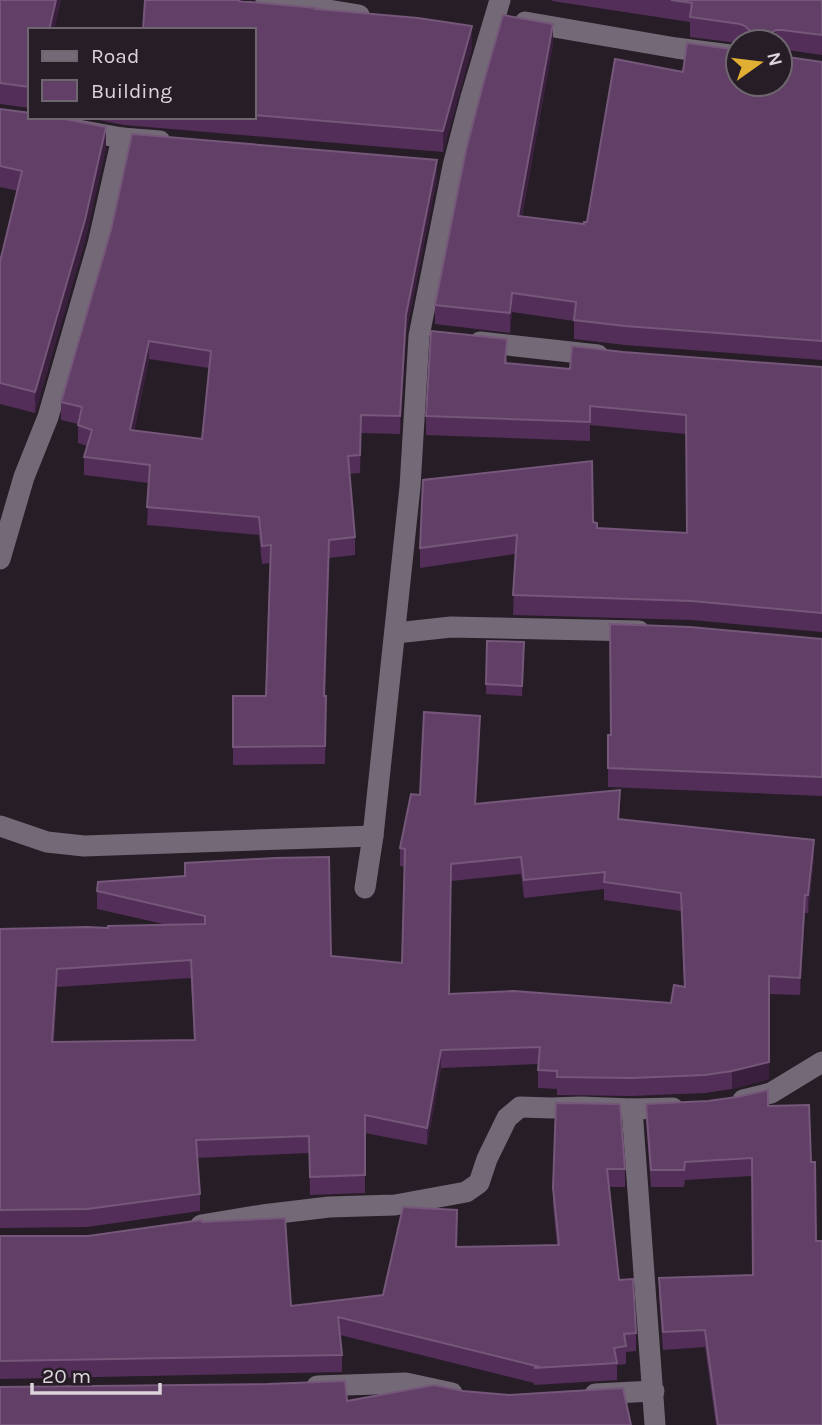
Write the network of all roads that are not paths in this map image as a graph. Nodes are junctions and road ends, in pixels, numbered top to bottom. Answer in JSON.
{"nodes":[{"id":1,"x":266,"y":0,"type":"edge"},
{"id":2,"x":380,"y":19,"type":"edge"},
{"id":3,"x":490,"y":22,"type":"edge"},
{"id":4,"x":724,"y":54,"type":"edge"},
{"id":5,"x":63,"y":127,"type":"edge"},
{"id":6,"x":122,"y":138,"type":"junction"},
{"id":7,"x":177,"y":143,"type":"edge"},
{"id":8,"x":460,"y":340,"type":"edge"},
{"id":9,"x":624,"y":358,"type":"edge"},
{"id":10,"x":0,"y":559,"type":"edge"},
{"id":11,"x":663,"y":632,"type":"edge"},
{"id":12,"x":396,"y":633,"type":"junction"},
{"id":13,"x":0,"y":826,"type":"edge"},
{"id":14,"x":373,"y":836,"type":"junction"},
{"id":15,"x":365,"y":888,"type":"dead end"},
{"id":16,"x":822,"y":1062,"type":"edge"},
{"id":17,"x":726,"y":1103,"type":"edge"},
{"id":18,"x":693,"y":1107,"type":"edge"},
{"id":19,"x":632,"y":1109,"type":"junction"},
{"id":20,"x":183,"y":1227,"type":"edge"},
{"id":21,"x":296,"y":1387,"type":"edge"},
{"id":22,"x":654,"y":1391,"type":"junction"},
{"id":23,"x":577,"y":1396,"type":"edge"},
{"id":24,"x":476,"y":1397,"type":"edge"},
{"id":25,"x":655,"y":1425,"type":"edge"}],
"edges":[{"from":1,"to":2,"type":"street"},
{"from":3,"to":4,"type":"street"},
{"from":3,"to":12,"type":"street"},
{"from":5,"to":6,"type":"street"},
{"from":6,"to":7,"type":"street"},
{"from":6,"to":10,"type":"street"},
{"from":8,"to":9,"type":"street"},
{"from":11,"to":12,"type":"street"},
{"from":12,"to":14,"type":"street"},
{"from":13,"to":14,"type":"street"},
{"from":14,"to":15,"type":"street"},
{"from":16,"to":17,"type":"street"},
{"from":18,"to":19,"type":"street"},
{"from":19,"to":20,"type":"street"},
{"from":19,"to":22,"type":"street"},
{"from":21,"to":24,"type":"street"},
{"from":22,"to":23,"type":"street"},
{"from":22,"to":25,"type":"street"}]}
